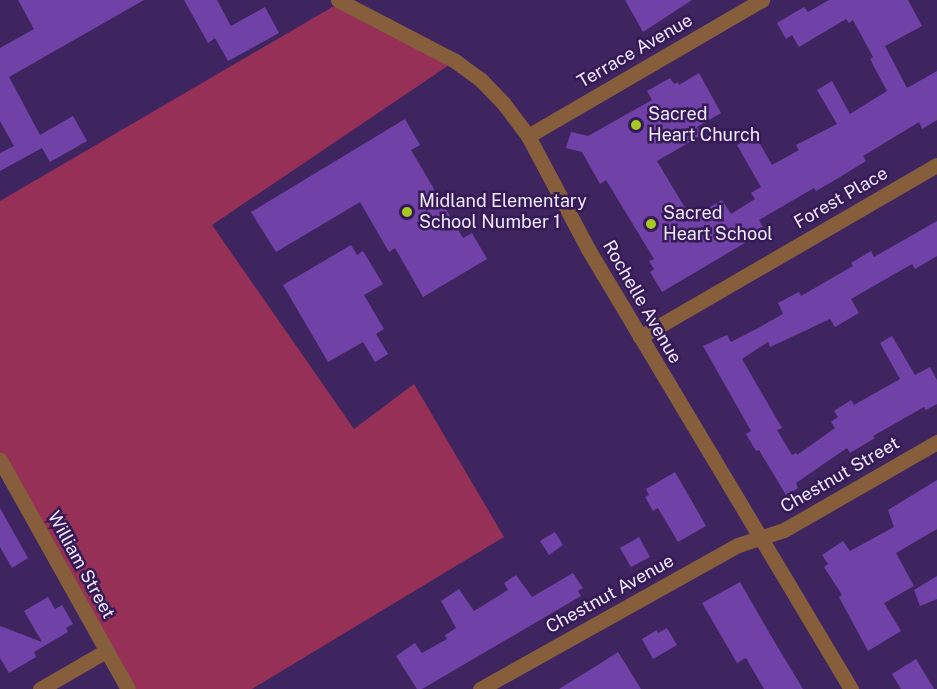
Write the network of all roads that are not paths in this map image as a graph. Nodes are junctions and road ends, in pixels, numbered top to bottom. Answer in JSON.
{"nodes":[{"id":1,"x":338,"y":0,"type":"edge"},
{"id":2,"x":762,"y":0,"type":"edge"},
{"id":3,"x":528,"y":136,"type":"junction"},
{"id":4,"x":937,"y":165,"type":"edge"},
{"id":5,"x":640,"y":337,"type":"junction"},
{"id":6,"x":937,"y":442,"type":"edge"},
{"id":7,"x":2,"y":466,"type":"edge"},
{"id":8,"x":760,"y":538,"type":"junction"},
{"id":9,"x":106,"y":651,"type":"junction"},
{"id":10,"x":40,"y":689,"type":"edge"},
{"id":11,"x":128,"y":689,"type":"edge"},
{"id":12,"x":480,"y":689,"type":"edge"},
{"id":13,"x":851,"y":689,"type":"edge"}],
"edges":[{"from":1,"to":3,"type":"street","name":"Rochelle Avenue"},
{"from":2,"to":3,"type":"street","name":"Terrace Avenue"},
{"from":3,"to":5,"type":"street","name":"Rochelle Avenue"},
{"from":4,"to":5,"type":"street","name":"Forest Place"},
{"from":5,"to":8,"type":"street","name":"Rochelle Avenue"},
{"from":6,"to":8,"type":"street","name":"Chestnut Street"},
{"from":7,"to":9,"type":"street","name":"William Street"},
{"from":8,"to":12,"type":"street","name":"Chestnut Avenue"},
{"from":8,"to":13,"type":"street","name":"Rochelle Avenue"},
{"from":9,"to":10,"type":"street"},
{"from":9,"to":11,"type":"street","name":"William Street"}]}
